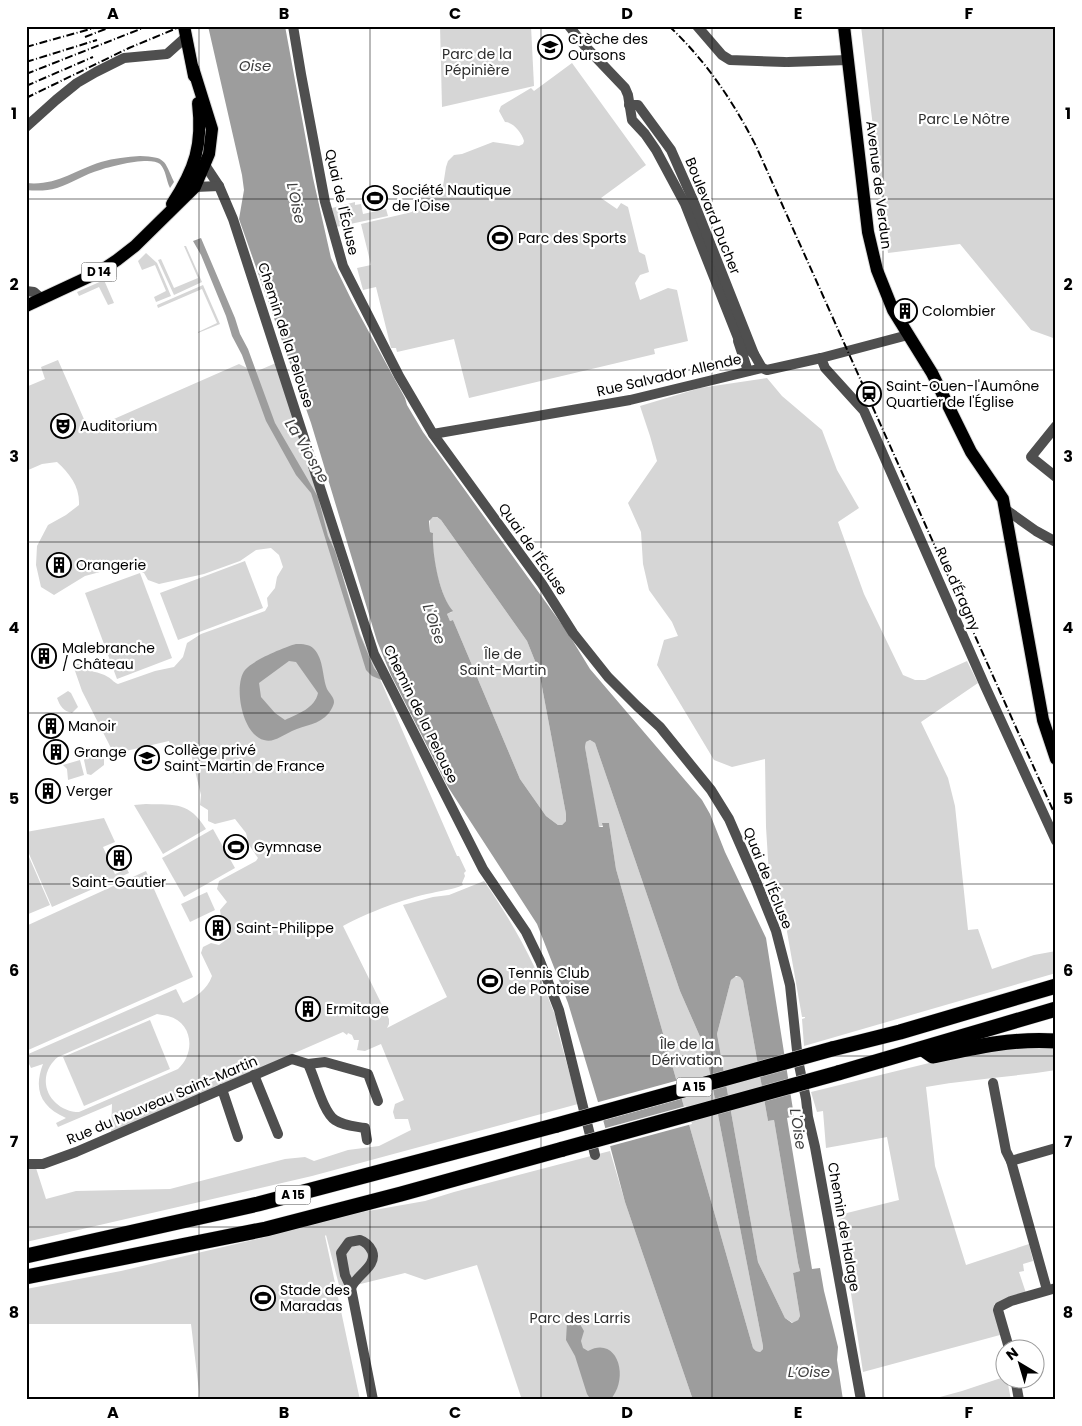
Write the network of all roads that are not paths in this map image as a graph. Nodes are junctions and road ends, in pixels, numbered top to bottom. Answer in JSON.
{"nodes":[{"id":1,"x":294,"y":26,"type":"edge"},
{"id":2,"x":569,"y":26,"type":"edge"},
{"id":3,"x":697,"y":26,"type":"edge"},
{"id":4,"x":844,"y":26,"type":"edge"},
{"id":5,"x":185,"y":31,"type":"edge"},
{"id":6,"x":848,"y":60,"type":"junction"},
{"id":7,"x":630,"y":105,"type":"junction"},
{"id":8,"x":26,"y":127,"type":"edge"},
{"id":9,"x":658,"y":131,"type":"junction"},
{"id":10,"x":647,"y":138,"type":"junction"},
{"id":11,"x":202,"y":160,"type":"junction"},
{"id":12,"x":219,"y":186,"type":"junction"},
{"id":13,"x":195,"y":187,"type":"junction"},
{"id":14,"x":160,"y":220,"type":"junction"},
{"id":15,"x":26,"y":291,"type":"edge"},
{"id":16,"x":42,"y":299,"type":"junction"},
{"id":17,"x":26,"y":305,"type":"edge"},
{"id":18,"x":908,"y":335,"type":"junction"},
{"id":19,"x":738,"y":338,"type":"junction"},
{"id":20,"x":754,"y":354,"type":"junction"},
{"id":21,"x":821,"y":358,"type":"junction"},
{"id":22,"x":762,"y":368,"type":"junction"},
{"id":23,"x":748,"y":371,"type":"junction"},
{"id":24,"x":1056,"y":426,"type":"edge"},
{"id":25,"x":432,"y":434,"type":"junction"},
{"id":26,"x":1056,"y":477,"type":"edge"},
{"id":27,"x":1005,"y":509,"type":"junction"},
{"id":28,"x":1056,"y":542,"type":"edge"},
{"id":29,"x":1056,"y":759,"type":"edge"},
{"id":30,"x":1056,"y":841,"type":"edge"},
{"id":31,"x":1056,"y":986,"type":"edge"},
{"id":32,"x":1056,"y":1009,"type":"edge"},
{"id":33,"x":1056,"y":1041,"type":"edge"},
{"id":34,"x":923,"y":1049,"type":"junction"},
{"id":35,"x":798,"y":1060,"type":"joint"},
{"id":36,"x":308,"y":1064,"type":"junction"},
{"id":37,"x":254,"y":1075,"type":"junction"},
{"id":38,"x":994,"y":1083,"type":"dead end"},
{"id":39,"x":222,"y":1089,"type":"junction"},
{"id":40,"x":378,"y":1101,"type":"dead end"},
{"id":41,"x":278,"y":1134,"type":"dead end"},
{"id":42,"x":238,"y":1137,"type":"dead end"},
{"id":43,"x":367,"y":1140,"type":"dead end"},
{"id":44,"x":1056,"y":1148,"type":"edge"},
{"id":45,"x":595,"y":1155,"type":"dead end"},
{"id":46,"x":1010,"y":1161,"type":"junction"},
{"id":47,"x":26,"y":1164,"type":"edge"},
{"id":48,"x":26,"y":1256,"type":"edge"},
{"id":49,"x":26,"y":1277,"type":"edge"},
{"id":50,"x":351,"y":1288,"type":"dead end"},
{"id":51,"x":1051,"y":1289,"type":"edge"},
{"id":52,"x":1006,"y":1338,"type":"edge"},
{"id":53,"x":373,"y":1400,"type":"edge"},
{"id":54,"x":861,"y":1400,"type":"edge"}],
"edges":[{"from":1,"to":25,"type":"street","name":"Quai de l'Écluse"},
{"from":2,"to":7,"type":"street","name":"Boulevard Ducher"},
{"from":3,"to":6,"type":"street"},
{"from":4,"to":6,"type":"main road","name":"Avenue de Verdun"},
{"from":5,"to":8,"type":"street"},
{"from":5,"to":11,"type":"main road","number":"D 14"},
{"from":6,"to":18,"type":"main road","name":"Avenue de Verdun"},
{"from":7,"to":9,"type":"street","name":"Boulevard Ducher"},
{"from":7,"to":10,"type":"street","name":"Boulevard Ducher"},
{"from":9,"to":10,"type":"street"},
{"from":9,"to":20,"type":"street","name":"Boulevard Ducher"},
{"from":10,"to":19,"type":"street","name":"Boulevard Ducher"},
{"from":11,"to":12,"type":"street","name":"Chemin de la Pelouse"},
{"from":11,"to":13,"type":"main road","number":"D 14"},
{"from":11,"to":14,"type":"main road","number":"D 14"},
{"from":12,"to":13,"type":"street"},
{"from":12,"to":45,"type":"street","name":"Chemin de la Pelouse"},
{"from":13,"to":14,"type":"main road","number":"D 14"},
{"from":14,"to":16,"type":"main road","number":"D 14"},
{"from":15,"to":16,"type":"street"},
{"from":16,"to":17,"type":"main road","number":"D 14"},
{"from":18,"to":21,"type":"street","name":"Rue Salvador Allende"},
{"from":18,"to":27,"type":"main road","name":"Avenue de Verdun"},
{"from":19,"to":20,"type":"street","name":"Boulevard Ducher"},
{"from":19,"to":23,"type":"street","name":"Boulevard Ducher"},
{"from":20,"to":22,"type":"street","name":"Boulevard Ducher"},
{"from":21,"to":22,"type":"street","name":"Rue Salvador Allende"},
{"from":21,"to":30,"type":"street","name":"Rue d'Éragny"},
{"from":22,"to":23,"type":"street","name":"Rue Salvador Allende"},
{"from":23,"to":25,"type":"street","name":"Rue Salvador Allende"},
{"from":24,"to":26,"type":"street"},
{"from":25,"to":35,"type":"street","name":"Quai de l'Écluse"},
{"from":27,"to":28,"type":"street"},
{"from":27,"to":29,"type":"main road","name":"Avenue de Verdun"},
{"from":31,"to":48,"type":"highway","number":"A 15","bridge":true},
{"from":32,"to":34,"type":"highway","number":"A 15"},
{"from":33,"to":34,"type":"highway"},
{"from":34,"to":49,"type":"highway","number":"A 15","bridge":true},
{"from":35,"to":54,"type":"street","name":"Chemin de Halage"},
{"from":36,"to":37,"type":"street","name":"Rue du Nouveau Saint-Martin"},
{"from":36,"to":40,"type":"street","name":"Rue du Nouveau Saint-Martin"},
{"from":36,"to":43,"type":"street"},
{"from":37,"to":39,"type":"street","name":"Rue du Nouveau Saint-Martin"},
{"from":37,"to":41,"type":"street"},
{"from":38,"to":46,"type":"street"},
{"from":39,"to":42,"type":"street"},
{"from":39,"to":47,"type":"street","name":"Rue du Nouveau Saint-Martin"},
{"from":44,"to":46,"type":"street"},
{"from":46,"to":51,"type":"street"},
{"from":50,"to":53,"type":"street"},
{"from":51,"to":52,"type":"street"}]}
